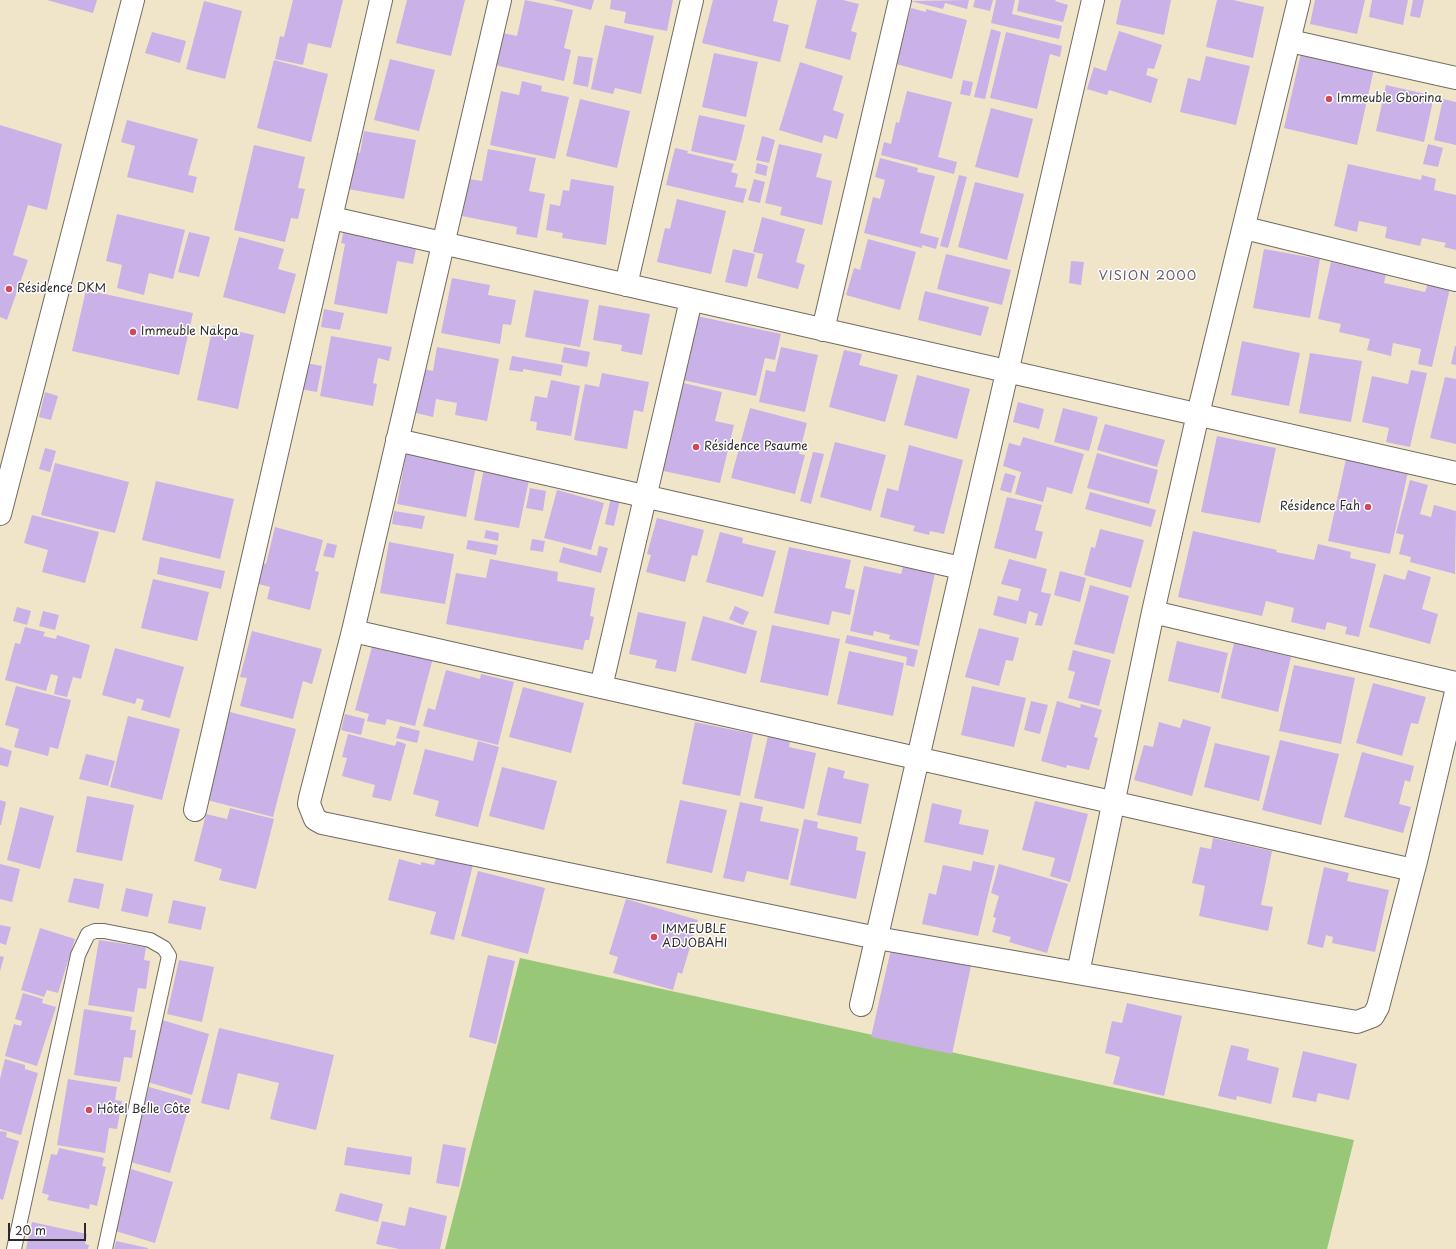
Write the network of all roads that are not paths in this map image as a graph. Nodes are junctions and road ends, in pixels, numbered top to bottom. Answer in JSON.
{"nodes":[{"id":1,"x":133,"y":0,"type":"edge"},
{"id":2,"x":381,"y":0,"type":"edge"},
{"id":3,"x":500,"y":0,"type":"edge"},
{"id":4,"x":692,"y":0,"type":"edge"},
{"id":5,"x":900,"y":0,"type":"edge"},
{"id":6,"x":1093,"y":0,"type":"edge"},
{"id":7,"x":1299,"y":0,"type":"edge"},
{"id":8,"x":1290,"y":40,"type":"junction"},
{"id":9,"x":1456,"y":78,"type":"edge"},
{"id":10,"x":332,"y":218,"type":"junction"},
{"id":11,"x":1245,"y":228,"type":"junction"},
{"id":12,"x":443,"y":244,"type":"junction"},
{"id":13,"x":1456,"y":280,"type":"edge"},
{"id":14,"x":626,"y":285,"type":"junction"},
{"id":15,"x":691,"y":300,"type":"junction"},
{"id":16,"x":823,"y":330,"type":"junction"},
{"id":17,"x":1007,"y":372,"type":"junction"},
{"id":18,"x":1198,"y":414,"type":"junction"},
{"id":19,"x":397,"y":440,"type":"junction"},
{"id":20,"x":1456,"y":473,"type":"edge"},
{"id":21,"x":645,"y":496,"type":"junction"},
{"id":22,"x":0,"y":514,"type":"edge"},
{"id":23,"x":961,"y":568,"type":"junction"},
{"id":24,"x":1153,"y":612,"type":"junction"},
{"id":25,"x":353,"y":631,"type":"junction"},
{"id":26,"x":1456,"y":683,"type":"edge"},
{"id":27,"x":601,"y":687,"type":"junction"},
{"id":28,"x":1456,"y":692,"type":"edge"},
{"id":29,"x":917,"y":759,"type":"junction"},
{"id":30,"x":1112,"y":803,"type":"junction"},
{"id":31,"x":195,"y":810,"type":"dead end"},
{"id":32,"x":1413,"y":870,"type":"junction"},
{"id":33,"x":877,"y":938,"type":"junction"},
{"id":34,"x":1078,"y":973,"type":"junction"},
{"id":35,"x":861,"y":1004,"type":"dead end"},
{"id":36,"x":14,"y":1249,"type":"edge"},
{"id":37,"x":105,"y":1249,"type":"edge"}],
"edges":[{"from":1,"to":22,"type":"street"},
{"from":2,"to":10,"type":"street"},
{"from":3,"to":12,"type":"street"},
{"from":4,"to":14,"type":"street"},
{"from":5,"to":16,"type":"street"},
{"from":6,"to":17,"type":"street"},
{"from":7,"to":8,"type":"street"},
{"from":8,"to":9,"type":"street"},
{"from":8,"to":11,"type":"street"},
{"from":10,"to":12,"type":"street"},
{"from":10,"to":31,"type":"street"},
{"from":11,"to":13,"type":"street"},
{"from":11,"to":18,"type":"street"},
{"from":12,"to":14,"type":"street"},
{"from":12,"to":19,"type":"street"},
{"from":14,"to":15,"type":"street"},
{"from":15,"to":16,"type":"street"},
{"from":15,"to":21,"type":"street"},
{"from":16,"to":17,"type":"street"},
{"from":17,"to":18,"type":"street"},
{"from":17,"to":23,"type":"street"},
{"from":18,"to":20,"type":"street"},
{"from":18,"to":24,"type":"street"},
{"from":19,"to":21,"type":"street"},
{"from":19,"to":25,"type":"street"},
{"from":21,"to":23,"type":"street"},
{"from":21,"to":27,"type":"street"},
{"from":23,"to":29,"type":"street"},
{"from":24,"to":26,"type":"street"},
{"from":24,"to":30,"type":"street"},
{"from":25,"to":27,"type":"street"},
{"from":25,"to":33,"type":"street"},
{"from":27,"to":29,"type":"street"},
{"from":28,"to":32,"type":"street"},
{"from":29,"to":30,"type":"street"},
{"from":29,"to":33,"type":"street"},
{"from":30,"to":32,"type":"street"},
{"from":30,"to":34,"type":"street"},
{"from":32,"to":34,"type":"street"},
{"from":33,"to":34,"type":"street"},
{"from":33,"to":35,"type":"street"},
{"from":36,"to":37,"type":"lane"}]}
